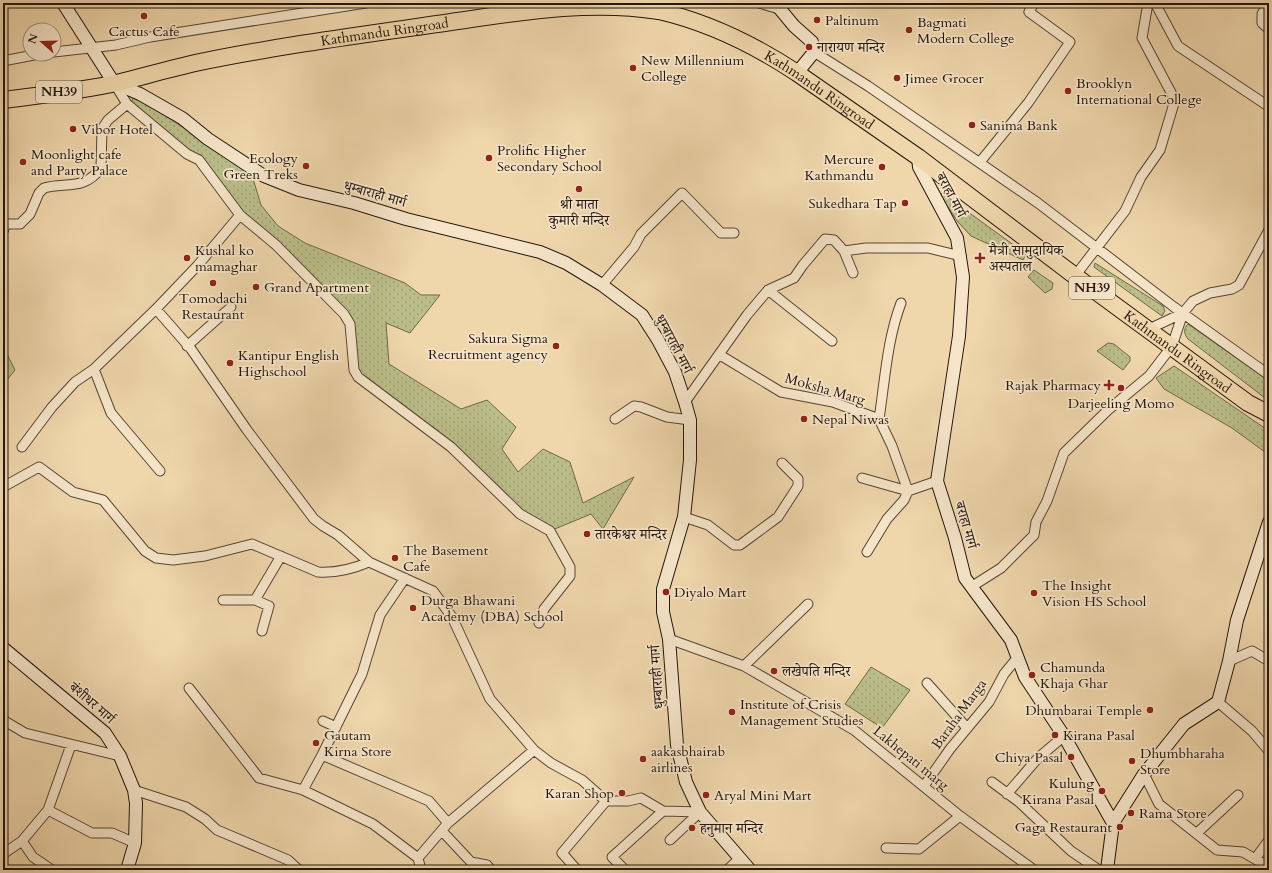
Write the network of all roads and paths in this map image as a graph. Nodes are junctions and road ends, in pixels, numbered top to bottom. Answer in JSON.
{"nodes":[{"id":1,"x":63,"y":3,"type":"edge"},
{"id":2,"x":366,"y":3,"type":"edge"},
{"id":3,"x":759,"y":3,"type":"edge"},
{"id":4,"x":1034,"y":3,"type":"edge"},
{"id":5,"x":1148,"y":3,"type":"edge"},
{"id":6,"x":1155,"y":3,"type":"edge"},
{"id":7,"x":1269,"y":3,"type":"edge"},
{"id":8,"x":777,"y":6,"type":"edge"},
{"id":9,"x":1269,"y":28,"type":"edge"},
{"id":10,"x":93,"y":48,"type":"junction"},
{"id":11,"x":62,"y":51,"type":"edge"},
{"id":12,"x":814,"y":52,"type":"junction"},
{"id":13,"x":22,"y":57,"type":"edge"},
{"id":14,"x":3,"y":61,"type":"edge"},
{"id":15,"x":797,"y":73,"type":"junction"},
{"id":16,"x":114,"y":83,"type":"junction"},
{"id":17,"x":3,"y":100,"type":"edge"},
{"id":18,"x":127,"y":104,"type":"junction"},
{"id":19,"x":1269,"y":105,"type":"edge"},
{"id":20,"x":918,"y":157,"type":"junction"},
{"id":21,"x":980,"y":162,"type":"junction"},
{"id":22,"x":240,"y":215,"type":"junction"},
{"id":23,"x":1269,"y":230,"type":"edge"},
{"id":24,"x":3,"y":231,"type":"edge"},
{"id":25,"x":734,"y":233,"type":"dead end"},
{"id":26,"x":1096,"y":248,"type":"junction"},
{"id":27,"x":844,"y":252,"type":"junction"},
{"id":28,"x":961,"y":256,"type":"junction"},
{"id":29,"x":853,"y":273,"type":"dead end"},
{"id":30,"x":1075,"y":276,"type":"junction"},
{"id":31,"x":602,"y":285,"type":"junction"},
{"id":32,"x":768,"y":290,"type":"junction"},
{"id":33,"x":902,"y":303,"type":"dead end"},
{"id":34,"x":231,"y":307,"type":"dead end"},
{"id":35,"x":156,"y":309,"type":"junction"},
{"id":36,"x":1183,"y":313,"type":"junction"},
{"id":37,"x":1149,"y":329,"type":"junction"},
{"id":38,"x":832,"y":340,"type":"dead end"},
{"id":39,"x":187,"y":346,"type":"junction"},
{"id":40,"x":1172,"y":346,"type":"junction"},
{"id":41,"x":720,"y":355,"type":"junction"},
{"id":42,"x":94,"y":369,"type":"junction"},
{"id":43,"x":1269,"y":375,"type":"edge"},
{"id":44,"x":685,"y":402,"type":"junction"},
{"id":45,"x":1269,"y":414,"type":"edge"},
{"id":46,"x":616,"y":419,"type":"dead end"},
{"id":47,"x":879,"y":419,"type":"junction"},
{"id":48,"x":690,"y":420,"type":"junction"},
{"id":49,"x":22,"y":447,"type":"dead end"},
{"id":50,"x":782,"y":463,"type":"dead end"},
{"id":51,"x":160,"y":471,"type":"dead end"},
{"id":52,"x":862,"y":478,"type":"dead end"},
{"id":53,"x":937,"y":481,"type":"junction"},
{"id":54,"x":3,"y":487,"type":"edge"},
{"id":55,"x":908,"y":491,"type":"junction"},
{"id":56,"x":684,"y":517,"type":"junction"},
{"id":57,"x":1269,"y":522,"type":"edge"},
{"id":58,"x":867,"y":552,"type":"dead end"},
{"id":59,"x":281,"y":556,"type":"junction"},
{"id":60,"x":368,"y":562,"type":"junction"},
{"id":61,"x":405,"y":578,"type":"junction"},
{"id":62,"x":972,"y":587,"type":"junction"},
{"id":63,"x":223,"y":600,"type":"dead end"},
{"id":64,"x":255,"y":600,"type":"junction"},
{"id":65,"x":808,"y":604,"type":"dead end"},
{"id":66,"x":539,"y":623,"type":"dead end"},
{"id":67,"x":262,"y":631,"type":"dead end"},
{"id":68,"x":669,"y":639,"type":"junction"},
{"id":69,"x":3,"y":648,"type":"edge"},
{"id":70,"x":1018,"y":658,"type":"junction"},
{"id":71,"x":1230,"y":661,"type":"junction"},
{"id":72,"x":1269,"y":661,"type":"edge"},
{"id":73,"x":744,"y":666,"type":"junction"},
{"id":74,"x":927,"y":683,"type":"dead end"},
{"id":75,"x":189,"y":688,"type":"dead end"},
{"id":76,"x":1218,"y":702,"type":"junction"},
{"id":77,"x":3,"y":720,"type":"edge"},
{"id":78,"x":323,"y":720,"type":"dead end"},
{"id":79,"x":336,"y":727,"type":"junction"},
{"id":80,"x":967,"y":728,"type":"junction"},
{"id":81,"x":1064,"y":736,"type":"junction"},
{"id":82,"x":71,"y":745,"type":"junction"},
{"id":83,"x":534,"y":750,"type":"junction"},
{"id":84,"x":1269,"y":752,"type":"edge"},
{"id":85,"x":322,"y":754,"type":"junction"},
{"id":86,"x":120,"y":756,"type":"junction"},
{"id":87,"x":1144,"y":774,"type":"junction"},
{"id":88,"x":992,"y":782,"type":"dead end"},
{"id":89,"x":924,"y":786,"type":"junction"},
{"id":90,"x":134,"y":790,"type":"junction"},
{"id":91,"x":303,"y":790,"type":"junction"},
{"id":92,"x":1007,"y":794,"type":"junction"},
{"id":93,"x":1238,"y":795,"type":"dead end"},
{"id":94,"x":606,"y":801,"type":"junction"},
{"id":95,"x":48,"y":810,"type":"junction"},
{"id":96,"x":663,"y":811,"type":"junction"},
{"id":97,"x":700,"y":812,"type":"junction"},
{"id":98,"x":960,"y":816,"type":"junction"},
{"id":99,"x":448,"y":823,"type":"junction"},
{"id":100,"x":1113,"y":823,"type":"junction"},
{"id":101,"x":442,"y":830,"type":"junction"},
{"id":102,"x":1197,"y":834,"type":"junction"},
{"id":103,"x":670,"y":840,"type":"dead end"},
{"id":104,"x":1269,"y":840,"type":"edge"},
{"id":105,"x":22,"y":841,"type":"junction"},
{"id":106,"x":135,"y":843,"type":"junction"},
{"id":107,"x":886,"y":848,"type":"dead end"},
{"id":108,"x":3,"y":854,"type":"edge"},
{"id":109,"x":418,"y":858,"type":"junction"},
{"id":110,"x":739,"y":858,"type":"junction"},
{"id":111,"x":1255,"y":859,"type":"junction"},
{"id":112,"x":1269,"y":867,"type":"edge"},
{"id":113,"x":52,"y":870,"type":"edge"},
{"id":114,"x":127,"y":870,"type":"edge"},
{"id":115,"x":299,"y":870,"type":"edge"},
{"id":116,"x":421,"y":870,"type":"edge"},
{"id":117,"x":491,"y":870,"type":"edge"},
{"id":118,"x":577,"y":870,"type":"edge"},
{"id":119,"x":625,"y":870,"type":"edge"},
{"id":120,"x":727,"y":870,"type":"edge"},
{"id":121,"x":750,"y":870,"type":"edge"},
{"id":122,"x":1034,"y":870,"type":"edge"},
{"id":123,"x":1099,"y":870,"type":"edge"},
{"id":124,"x":1107,"y":870,"type":"edge"}],
"edges":[{"from":1,"to":10,"type":"main road"},
{"from":2,"to":10,"type":"street"},
{"from":3,"to":8,"type":"street"},
{"from":4,"to":21,"type":"street"},
{"from":5,"to":26,"type":"street"},
{"from":6,"to":19,"type":"street"},
{"from":7,"to":9,"type":"street"},
{"from":8,"to":12,"type":"main road"},
{"from":10,"to":11,"type":"street"},
{"from":10,"to":16,"type":"main road"},
{"from":12,"to":15,"type":"main road"},
{"from":12,"to":21,"type":"street"},
{"from":13,"to":14,"type":"street"},
{"from":15,"to":16,"type":"highway","name":"Kathmandu Ringroad","number":"NH39"},
{"from":15,"to":20,"type":"highway","name":"Kathmandu Ringroad","number":"NH39"},
{"from":16,"to":17,"type":"highway","name":"Kathmandu Ringroad","number":"NH39"},
{"from":16,"to":18,"type":"street"},
{"from":16,"to":31,"type":"main road","name":"धुम्बाराही मार्ग"},
{"from":18,"to":22,"type":"street"},
{"from":18,"to":24,"type":"street"},
{"from":20,"to":28,"type":"main road","name":"बराहा मार्ग"},
{"from":20,"to":30,"type":"highway","name":"Kathmandu Ringroad","number":"NH39"},
{"from":21,"to":26,"type":"street"},
{"from":22,"to":35,"type":"street"},
{"from":22,"to":66,"type":"street"},
{"from":23,"to":36,"type":"street"},
{"from":25,"to":31,"type":"street"},
{"from":26,"to":30,"type":"street"},
{"from":26,"to":36,"type":"street"},
{"from":27,"to":28,"type":"street"},
{"from":27,"to":29,"type":"street"},
{"from":27,"to":32,"type":"street"},
{"from":28,"to":53,"type":"main road","name":"बराहा मार्ग"},
{"from":30,"to":37,"type":"highway","name":"Kathmandu Ringroad","number":"NH39"},
{"from":31,"to":44,"type":"main road","name":"धुम्बाराही मार्ग"},
{"from":32,"to":38,"type":"street"},
{"from":32,"to":41,"type":"street"},
{"from":33,"to":47,"type":"street"},
{"from":34,"to":39,"type":"street"},
{"from":35,"to":39,"type":"street"},
{"from":35,"to":42,"type":"street"},
{"from":36,"to":37,"type":"street"},
{"from":36,"to":40,"type":"street"},
{"from":36,"to":43,"type":"street"},
{"from":37,"to":40,"type":"highway","name":"Kathmandu Ringroad","number":"NH39"},
{"from":39,"to":60,"type":"street"},
{"from":40,"to":45,"type":"highway","name":"Kathmandu Ringroad","number":"NH39"},
{"from":40,"to":62,"type":"street"},
{"from":41,"to":44,"type":"street"},
{"from":41,"to":47,"type":"street","name":"Moksha Marg"},
{"from":42,"to":49,"type":"street"},
{"from":42,"to":51,"type":"street"},
{"from":44,"to":48,"type":"main road","name":"धुम्बाराही मार्ग"},
{"from":46,"to":48,"type":"street"},
{"from":47,"to":55,"type":"street","name":"Moksha Marg"},
{"from":48,"to":56,"type":"main road","name":"धुम्बाराही मार्ग"},
{"from":50,"to":56,"type":"street"},
{"from":52,"to":55,"type":"street"},
{"from":53,"to":55,"type":"street"},
{"from":53,"to":62,"type":"main road","name":"बराहा मार्ग"},
{"from":54,"to":59,"type":"street"},
{"from":55,"to":58,"type":"street"},
{"from":56,"to":68,"type":"main road","name":"धुम्बाराही मार्ग"},
{"from":57,"to":71,"type":"main road"},
{"from":59,"to":60,"type":"street"},
{"from":59,"to":64,"type":"street"},
{"from":60,"to":61,"type":"street"},
{"from":61,"to":79,"type":"street"},
{"from":61,"to":83,"type":"street"},
{"from":62,"to":70,"type":"main road","name":"बराहा मार्ग"},
{"from":63,"to":64,"type":"street"},
{"from":64,"to":67,"type":"street"},
{"from":65,"to":73,"type":"street"},
{"from":68,"to":73,"type":"street","name":"Lakhepati marg"},
{"from":68,"to":97,"type":"main road","name":"धुम्बाराही मार्ग"},
{"from":69,"to":86,"type":"main road","name":"बंशीधर मार्ग"},
{"from":70,"to":80,"type":"street","name":"Baraha Marga"},
{"from":70,"to":81,"type":"main road","name":"बराहा मार्ग"},
{"from":71,"to":72,"type":"street"},
{"from":71,"to":76,"type":"main road"},
{"from":73,"to":89,"type":"street","name":"Lakhepati marg"},
{"from":74,"to":80,"type":"street"},
{"from":75,"to":91,"type":"street"},
{"from":76,"to":84,"type":"street"},
{"from":76,"to":87,"type":"main road"},
{"from":77,"to":82,"type":"street"},
{"from":78,"to":79,"type":"street"},
{"from":79,"to":85,"type":"street"},
{"from":80,"to":89,"type":"street","name":"Baraha Marga"},
{"from":81,"to":92,"type":"street"},
{"from":81,"to":100,"type":"main road","name":"बराहा मार्ग"},
{"from":82,"to":86,"type":"street"},
{"from":82,"to":95,"type":"street"},
{"from":83,"to":94,"type":"street"},
{"from":83,"to":99,"type":"street"},
{"from":85,"to":91,"type":"street"},
{"from":85,"to":99,"type":"street"},
{"from":86,"to":90,"type":"main road","name":"बंशीधर मार्ग"},
{"from":87,"to":100,"type":"main road"},
{"from":87,"to":102,"type":"street"},
{"from":88,"to":92,"type":"street"},
{"from":89,"to":98,"type":"street","name":"Lakhepati marg"},
{"from":90,"to":106,"type":"main road","name":"बंशीधर मार्ग"},
{"from":90,"to":115,"type":"street"},
{"from":91,"to":109,"type":"street"},
{"from":92,"to":123,"type":"street"},
{"from":93,"to":102,"type":"street"},
{"from":94,"to":96,"type":"street"},
{"from":94,"to":118,"type":"street"},
{"from":95,"to":105,"type":"street"},
{"from":95,"to":106,"type":"street"},
{"from":96,"to":97,"type":"street"},
{"from":96,"to":119,"type":"street"},
{"from":97,"to":103,"type":"street"},
{"from":97,"to":110,"type":"main road","name":"धुम्बाराही मार्ग"},
{"from":98,"to":107,"type":"street"},
{"from":98,"to":122,"type":"street","name":"Lakhepati marg"},
{"from":99,"to":101,"type":"street"},
{"from":100,"to":124,"type":"main road"},
{"from":101,"to":109,"type":"street"},
{"from":101,"to":117,"type":"street"},
{"from":102,"to":111,"type":"street"},
{"from":104,"to":111,"type":"street"},
{"from":105,"to":108,"type":"street"},
{"from":105,"to":113,"type":"street"},
{"from":106,"to":114,"type":"main road","name":"बंशीधर मार्ग"},
{"from":109,"to":116,"type":"street"},
{"from":110,"to":120,"type":"street"},
{"from":110,"to":121,"type":"main road","name":"धुम्बाराही मार्ग"},
{"from":111,"to":112,"type":"street"}]}
